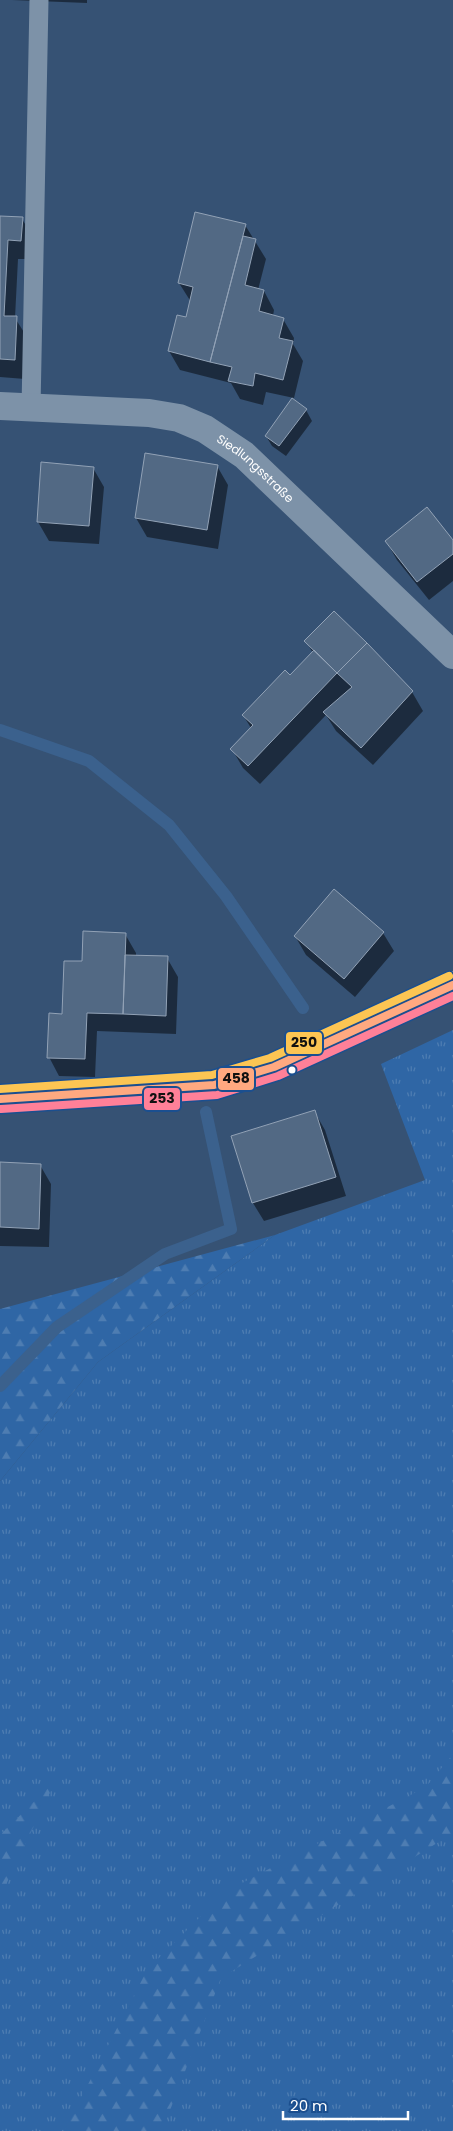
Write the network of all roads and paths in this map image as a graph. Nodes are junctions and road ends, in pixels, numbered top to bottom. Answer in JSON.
{"nodes":[{"id":1,"x":40,"y":0,"type":"edge"},
{"id":2,"x":0,"y":406,"type":"edge"},
{"id":3,"x":31,"y":408,"type":"junction"},
{"id":4,"x":453,"y":655,"type":"edge"},
{"id":5,"x":453,"y":985,"type":"edge"},
{"id":6,"x":0,"y":1099,"type":"edge"}],
"edges":[{"from":1,"to":3,"type":"lane"},
{"from":2,"to":3,"type":"street","name":"Siedlungsstraße"},
{"from":3,"to":4,"type":"street","name":"Siedlungsstraße"},
{"from":5,"to":6,"type":"street"}]}
